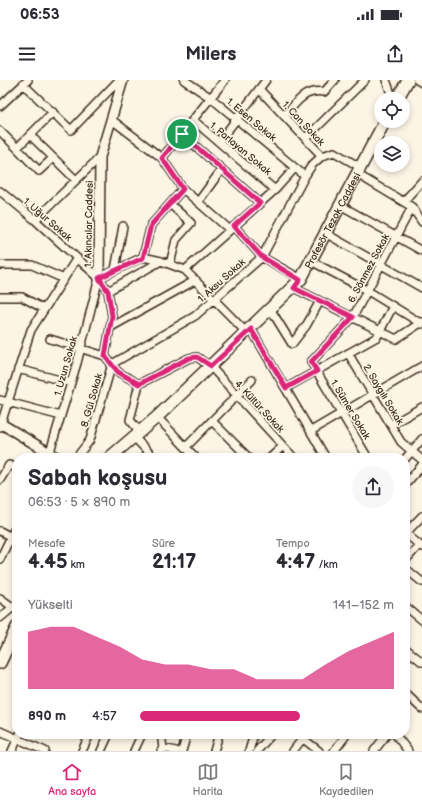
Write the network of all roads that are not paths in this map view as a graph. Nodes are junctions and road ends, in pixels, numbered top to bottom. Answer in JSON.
{"nodes":[{"id":1,"x":119,"y":80,"type":"edge"},
{"id":2,"x":123,"y":80,"type":"edge"},
{"id":3,"x":184,"y":80,"type":"edge"},
{"id":4,"x":225,"y":80,"type":"edge"},
{"id":5,"x":266,"y":80,"type":"edge"},
{"id":6,"x":335,"y":80,"type":"edge"},
{"id":7,"x":365,"y":80,"type":"edge"},
{"id":8,"x":386,"y":80,"type":"edge"},
{"id":9,"x":408,"y":80,"type":"edge"},
{"id":10,"x":417,"y":80,"type":"edge"},
{"id":11,"x":26,"y":82,"type":"edge"},
{"id":12,"x":422,"y":84,"type":"edge"},
{"id":13,"x":259,"y":89,"type":"junction"},
{"id":14,"x":390,"y":92,"type":"edge"},
{"id":15,"x":402,"y":92,"type":"edge"},
{"id":16,"x":211,"y":98,"type":"junction"},
{"id":17,"x":0,"y":106,"type":"edge"},
{"id":18,"x":53,"y":112,"type":"junction"},
{"id":19,"x":284,"y":116,"type":"junction"},
{"id":20,"x":236,"y":119,"type":"junction"},
{"id":21,"x":112,"y":120,"type":"junction"},
{"id":22,"x":194,"y":120,"type":"junction"},
{"id":23,"x":381,"y":128,"type":"edge"},
{"id":24,"x":0,"y":131,"type":"edge"},
{"id":25,"x":182,"y":134,"type":"junction"},
{"id":26,"x":30,"y":135,"type":"junction"},
{"id":27,"x":306,"y":138,"type":"junction"},
{"id":28,"x":219,"y":142,"type":"junction"},
{"id":29,"x":17,"y":148,"type":"junction"},
{"id":30,"x":322,"y":156,"type":"junction"},
{"id":31,"x":100,"y":157,"type":"junction"},
{"id":32,"x":53,"y":158,"type":"junction"},
{"id":33,"x":162,"y":158,"type":"junction"},
{"id":34,"x":295,"y":168,"type":"junction"},
{"id":35,"x":222,"y":169,"type":"junction"},
{"id":36,"x":358,"y":170,"type":"junction"},
{"id":37,"x":305,"y":176,"type":"junction"},
{"id":38,"x":76,"y":180,"type":"junction"},
{"id":39,"x":422,"y":181,"type":"edge"},
{"id":40,"x":183,"y":189,"type":"junction"},
{"id":41,"x":275,"y":190,"type":"junction"},
{"id":42,"x":0,"y":191,"type":"edge"},
{"id":43,"x":404,"y":201,"type":"junction"},
{"id":44,"x":198,"y":202,"type":"junction"},
{"id":45,"x":260,"y":203,"type":"junction"},
{"id":46,"x":170,"y":204,"type":"junction"},
{"id":47,"x":340,"y":205,"type":"junction"},
{"id":48,"x":412,"y":207,"type":"junction"},
{"id":49,"x":421,"y":219,"type":"edge"},
{"id":50,"x":35,"y":220,"type":"junction"},
{"id":51,"x":123,"y":226,"type":"dead end"},
{"id":52,"x":232,"y":228,"type":"junction"},
{"id":53,"x":326,"y":234,"type":"junction"},
{"id":54,"x":396,"y":236,"type":"junction"},
{"id":55,"x":422,"y":251,"type":"edge"},
{"id":56,"x":262,"y":257,"type":"junction"},
{"id":57,"x":77,"y":258,"type":"junction"},
{"id":58,"x":143,"y":258,"type":"junction"},
{"id":59,"x":161,"y":261,"type":"junction"},
{"id":60,"x":311,"y":261,"type":"junction"},
{"id":61,"x":170,"y":264,"type":"junction"},
{"id":62,"x":381,"y":264,"type":"junction"},
{"id":63,"x":0,"y":265,"type":"edge"},
{"id":64,"x":115,"y":270,"type":"junction"},
{"id":65,"x":185,"y":270,"type":"junction"},
{"id":66,"x":99,"y":278,"type":"junction"},
{"id":67,"x":64,"y":279,"type":"junction"},
{"id":68,"x":196,"y":280,"type":"junction"},
{"id":69,"x":297,"y":284,"type":"junction"},
{"id":70,"x":422,"y":288,"type":"edge"},
{"id":71,"x":108,"y":291,"type":"junction"},
{"id":72,"x":368,"y":291,"type":"junction"},
{"id":73,"x":0,"y":297,"type":"edge"},
{"id":74,"x":216,"y":300,"type":"junction"},
{"id":75,"x":320,"y":301,"type":"junction"},
{"id":76,"x":394,"y":306,"type":"junction"},
{"id":77,"x":44,"y":309,"type":"junction"},
{"id":78,"x":271,"y":310,"type":"junction"},
{"id":79,"x":353,"y":317,"type":"junction"},
{"id":80,"x":422,"y":323,"type":"edge"},
{"id":81,"x":111,"y":327,"type":"junction"},
{"id":82,"x":249,"y":331,"type":"junction"},
{"id":83,"x":380,"y":331,"type":"junction"},
{"id":84,"x":50,"y":339,"type":"dead end"},
{"id":85,"x":81,"y":349,"type":"junction"},
{"id":86,"x":348,"y":353,"type":"junction"},
{"id":87,"x":105,"y":356,"type":"junction"},
{"id":88,"x":112,"y":364,"type":"junction"},
{"id":89,"x":211,"y":366,"type":"junction"},
{"id":90,"x":422,"y":366,"type":"edge"},
{"id":91,"x":18,"y":369,"type":"junction"},
{"id":92,"x":317,"y":371,"type":"junction"},
{"id":93,"x":252,"y":380,"type":"dead end"},
{"id":94,"x":71,"y":383,"type":"junction"},
{"id":95,"x":139,"y":384,"type":"junction"},
{"id":96,"x":286,"y":388,"type":"junction"},
{"id":97,"x":236,"y":395,"type":"junction"},
{"id":98,"x":373,"y":395,"type":"junction"},
{"id":99,"x":4,"y":401,"type":"edge"},
{"id":100,"x":422,"y":407,"type":"edge"},
{"id":101,"x":342,"y":413,"type":"junction"},
{"id":102,"x":61,"y":416,"type":"junction"},
{"id":103,"x":157,"y":417,"type":"junction"},
{"id":104,"x":212,"y":420,"type":"junction"},
{"id":105,"x":1,"y":424,"type":"edge"},
{"id":106,"x":391,"y":425,"type":"junction"},
{"id":107,"x":311,"y":432,"type":"junction"},
{"id":108,"x":137,"y":434,"type":"junction"},
{"id":109,"x":422,"y":439,"type":"edge"},
{"id":110,"x":283,"y":446,"type":"junction"},
{"id":111,"x":186,"y":447,"type":"junction"},
{"id":112,"x":411,"y":451,"type":"junction"},
{"id":113,"x":46,"y":453,"type":"edge"},
{"id":114,"x":53,"y":453,"type":"edge"},
{"id":115,"x":80,"y":453,"type":"edge"},
{"id":116,"x":118,"y":453,"type":"edge"},
{"id":117,"x":150,"y":453,"type":"edge"},
{"id":118,"x":191,"y":453,"type":"edge"},
{"id":119,"x":244,"y":453,"type":"edge"},
{"id":120,"x":275,"y":453,"type":"edge"},
{"id":121,"x":289,"y":453,"type":"edge"},
{"id":122,"x":323,"y":453,"type":"edge"},
{"id":123,"x":365,"y":453,"type":"edge"},
{"id":124,"x":422,"y":460,"type":"edge"},
{"id":125,"x":422,"y":465,"type":"edge"},
{"id":126,"x":12,"y":466,"type":"edge"},
{"id":127,"x":410,"y":479,"type":"edge"},
{"id":128,"x":0,"y":480,"type":"edge"},
{"id":129,"x":422,"y":516,"type":"edge"},
{"id":130,"x":410,"y":528,"type":"edge"},
{"id":131,"x":0,"y":531,"type":"edge"},
{"id":132,"x":12,"y":537,"type":"edge"},
{"id":133,"x":410,"y":537,"type":"edge"},
{"id":134,"x":12,"y":541,"type":"edge"},
{"id":135,"x":421,"y":546,"type":"edge"},
{"id":136,"x":410,"y":556,"type":"edge"},
{"id":137,"x":0,"y":559,"type":"edge"},
{"id":138,"x":410,"y":572,"type":"edge"},
{"id":139,"x":422,"y":582,"type":"edge"},
{"id":140,"x":0,"y":598,"type":"edge"},
{"id":141,"x":12,"y":607,"type":"edge"},
{"id":142,"x":12,"y":610,"type":"edge"},
{"id":143,"x":410,"y":610,"type":"edge"},
{"id":144,"x":0,"y":618,"type":"edge"},
{"id":145,"x":422,"y":620,"type":"edge"},
{"id":146,"x":12,"y":638,"type":"edge"},
{"id":147,"x":410,"y":652,"type":"edge"},
{"id":148,"x":422,"y":662,"type":"edge"},
{"id":149,"x":0,"y":663,"type":"edge"},
{"id":150,"x":410,"y":698,"type":"edge"},
{"id":151,"x":422,"y":709,"type":"edge"},
{"id":152,"x":0,"y":731,"type":"edge"},
{"id":153,"x":12,"y":735,"type":"edge"},
{"id":154,"x":18,"y":739,"type":"edge"},
{"id":155,"x":23,"y":739,"type":"edge"},
{"id":156,"x":88,"y":739,"type":"edge"},
{"id":157,"x":107,"y":739,"type":"edge"},
{"id":158,"x":140,"y":739,"type":"edge"},
{"id":159,"x":161,"y":739,"type":"edge"},
{"id":160,"x":186,"y":739,"type":"edge"},
{"id":161,"x":218,"y":739,"type":"edge"},
{"id":162,"x":253,"y":739,"type":"edge"},
{"id":163,"x":268,"y":739,"type":"edge"},
{"id":164,"x":303,"y":739,"type":"edge"},
{"id":165,"x":308,"y":739,"type":"edge"},
{"id":166,"x":343,"y":739,"type":"edge"},
{"id":167,"x":383,"y":739,"type":"edge"},
{"id":168,"x":398,"y":739,"type":"edge"},
{"id":169,"x":162,"y":749,"type":"edge"},
{"id":170,"x":12,"y":751,"type":"edge"},
{"id":171,"x":45,"y":751,"type":"edge"},
{"id":172,"x":82,"y":751,"type":"edge"},
{"id":173,"x":101,"y":751,"type":"edge"},
{"id":174,"x":134,"y":751,"type":"edge"},
{"id":175,"x":176,"y":751,"type":"edge"},
{"id":176,"x":182,"y":751,"type":"edge"},
{"id":177,"x":214,"y":751,"type":"edge"},
{"id":178,"x":249,"y":751,"type":"edge"},
{"id":179,"x":257,"y":751,"type":"edge"},
{"id":180,"x":293,"y":751,"type":"edge"},
{"id":181,"x":319,"y":751,"type":"edge"},
{"id":182,"x":334,"y":751,"type":"edge"},
{"id":183,"x":374,"y":751,"type":"edge"},
{"id":184,"x":408,"y":751,"type":"edge"}],
"edges":[{"from":1,"to":18,"type":"street"},
{"from":2,"to":21,"type":"street","name":"1. Akıncılar Caddesi"},
{"from":3,"to":16,"type":"street","name":"1. Esen Sokak"},
{"from":4,"to":16,"type":"street"},
{"from":5,"to":13,"type":"street"},
{"from":6,"to":19,"type":"street"},
{"from":7,"to":27,"type":"street"},
{"from":8,"to":14,"type":"street"},
{"from":9,"to":15,"type":"main road"},
{"from":10,"to":12,"type":"street"},
{"from":11,"to":17,"type":"street"},
{"from":11,"to":18,"type":"street"},
{"from":13,"to":19,"type":"street","name":"1. Can Sokak"},
{"from":13,"to":20,"type":"street"},
{"from":16,"to":20,"type":"street","name":"1. Esen Sokak"},
{"from":16,"to":22,"type":"street"},
{"from":18,"to":26,"type":"street"},
{"from":19,"to":27,"type":"street","name":"1. Can Sokak"},
{"from":20,"to":28,"type":"street"},
{"from":20,"to":34,"type":"street","name":"1. Esen Sokak"},
{"from":21,"to":31,"type":"street","name":"1. Akıncılar Caddesi"},
{"from":21,"to":33,"type":"street"},
{"from":22,"to":25,"type":"street"},
{"from":22,"to":28,"type":"street","name":"1. Parlayan Sokak"},
{"from":23,"to":36,"type":"main road","name":"Profesör Tezok Caddesi"},
{"from":24,"to":29,"type":"street"},
{"from":25,"to":33,"type":"street"},
{"from":25,"to":35,"type":"street"},
{"from":26,"to":29,"type":"street"},
{"from":26,"to":32,"type":"street"},
{"from":27,"to":30,"type":"street","name":"1. Can Sokak"},
{"from":28,"to":41,"type":"street","name":"1. Parlayan Sokak"},
{"from":29,"to":32,"type":"street"},
{"from":30,"to":36,"type":"street","name":"1. Can Sokak"},
{"from":30,"to":37,"type":"street","name":"1. Aksu Sokak"},
{"from":31,"to":38,"type":"street"},
{"from":31,"to":66,"type":"street","name":"1. Akıncılar Caddesi"},
{"from":32,"to":38,"type":"street"},
{"from":33,"to":40,"type":"street"},
{"from":34,"to":37,"type":"street","name":"1. Esen Sokak"},
{"from":34,"to":41,"type":"street"},
{"from":35,"to":44,"type":"street"},
{"from":35,"to":45,"type":"street"},
{"from":36,"to":43,"type":"street","name":"1. Can Sokak"},
{"from":36,"to":47,"type":"main road","name":"Profesör Tezok Caddesi"},
{"from":37,"to":56,"type":"street","name":"1. Aksu Sokak"},
{"from":38,"to":50,"type":"street"},
{"from":39,"to":43,"type":"street"},
{"from":40,"to":44,"type":"street"},
{"from":40,"to":46,"type":"street"},
{"from":41,"to":45,"type":"street"},
{"from":42,"to":50,"type":"street","name":"1. Uğur Sokak"},
{"from":43,"to":48,"type":"street","name":"1. Can Sokak"},
{"from":44,"to":52,"type":"street"},
{"from":45,"to":52,"type":"street"},
{"from":46,"to":58,"type":"street"},
{"from":46,"to":61,"type":"street"},
{"from":47,"to":53,"type":"main road","name":"Profesör Tezok Caddesi"},
{"from":47,"to":54,"type":"street"},
{"from":48,"to":49,"type":"street","name":"1. Can Sokak"},
{"from":48,"to":54,"type":"street","name":"6. Sönmez Sokak"},
{"from":50,"to":57,"type":"street","name":"1. Uğur Sokak"},
{"from":51,"to":64,"type":"street"},
{"from":52,"to":56,"type":"street"},
{"from":52,"to":65,"type":"street"},
{"from":53,"to":60,"type":"main road","name":"Profesör Tezok Caddesi"},
{"from":53,"to":62,"type":"street"},
{"from":54,"to":55,"type":"street"},
{"from":54,"to":62,"type":"street","name":"6. Sönmez Sokak"},
{"from":56,"to":69,"type":"street"},
{"from":56,"to":74,"type":"street","name":"1. Aksu Sokak"},
{"from":57,"to":66,"type":"street","name":"1. Uğur Sokak"},
{"from":57,"to":67,"type":"street"},
{"from":58,"to":59,"type":"street"},
{"from":58,"to":64,"type":"street"},
{"from":59,"to":61,"type":"street"},
{"from":59,"to":71,"type":"street"},
{"from":60,"to":69,"type":"main road","name":"Profesör Tezok Caddesi"},
{"from":60,"to":72,"type":"street"},
{"from":61,"to":65,"type":"street"},
{"from":62,"to":70,"type":"street"},
{"from":62,"to":72,"type":"street","name":"6. Sönmez Sokak"},
{"from":63,"to":67,"type":"street"},
{"from":64,"to":66,"type":"street"},
{"from":65,"to":68,"type":"street"},
{"from":66,"to":71,"type":"street","name":"1. Akıncılar Caddesi"},
{"from":66,"to":85,"type":"street","name":"1. Uzun Sokak"},
{"from":67,"to":77,"type":"street"},
{"from":68,"to":74,"type":"street"},
{"from":68,"to":81,"type":"street"},
{"from":69,"to":75,"type":"street"},
{"from":69,"to":78,"type":"main road","name":"Profesör Tezok Caddesi"},
{"from":71,"to":81,"type":"street","name":"1. Akıncılar Caddesi"},
{"from":72,"to":76,"type":"street"},
{"from":72,"to":79,"type":"street","name":"6. Sönmez Sokak"},
{"from":73,"to":77,"type":"street"},
{"from":74,"to":82,"type":"street"},
{"from":74,"to":88,"type":"street","name":"1. Aksu Sokak"},
{"from":75,"to":78,"type":"street"},
{"from":75,"to":79,"type":"street"},
{"from":76,"to":80,"type":"street"},
{"from":76,"to":83,"type":"street"},
{"from":77,"to":91,"type":"street"},
{"from":78,"to":82,"type":"main road","name":"Profesör Tezok Caddesi"},
{"from":79,"to":83,"type":"street"},
{"from":79,"to":92,"type":"street","name":"6. Sönmez Sokak"},
{"from":80,"to":83,"type":"street"},
{"from":81,"to":87,"type":"street","name":"1. Akıncılar Caddesi"},
{"from":82,"to":89,"type":"main road","name":"Profesör Tezok Caddesi"},
{"from":82,"to":96,"type":"street"},
{"from":83,"to":86,"type":"street"},
{"from":84,"to":85,"type":"street"},
{"from":85,"to":87,"type":"street"},
{"from":85,"to":94,"type":"street","name":"1. Uzun Sokak"},
{"from":86,"to":92,"type":"street"},
{"from":86,"to":98,"type":"street","name":"2. Saygılı Sokak"},
{"from":87,"to":88,"type":"street"},
{"from":88,"to":95,"type":"street"},
{"from":88,"to":115,"type":"street","name":"8. Gül Sokak"},
{"from":89,"to":95,"type":"street"},
{"from":89,"to":97,"type":"street","name":"4. Kültür Sokak"},
{"from":89,"to":103,"type":"main road","name":"Profesör Tezok Caddesi"},
{"from":90,"to":98,"type":"street"},
{"from":91,"to":94,"type":"street"},
{"from":91,"to":99,"type":"street"},
{"from":92,"to":96,"type":"street"},
{"from":92,"to":101,"type":"street","name":"1. Sümer Sokak"},
{"from":93,"to":97,"type":"street"},
{"from":94,"to":102,"type":"street","name":"1. Uzun Sokak"},
{"from":95,"to":108,"type":"street"},
{"from":96,"to":107,"type":"street"},
{"from":97,"to":104,"type":"street"},
{"from":97,"to":110,"type":"street","name":"4. Kültür Sokak"},
{"from":98,"to":101,"type":"street"},
{"from":98,"to":106,"type":"street","name":"2. Saygılı Sokak"},
{"from":99,"to":102,"type":"street"},
{"from":99,"to":105,"type":"street"},
{"from":100,"to":106,"type":"street"},
{"from":101,"to":107,"type":"street"},
{"from":101,"to":123,"type":"street","name":"1. Sümer Sokak"},
{"from":102,"to":114,"type":"street","name":"1. Uzun Sokak"},
{"from":103,"to":108,"type":"main road","name":"Profesör Tezok Caddesi"},
{"from":103,"to":111,"type":"street"},
{"from":104,"to":111,"type":"street"},
{"from":104,"to":119,"type":"street"},
{"from":105,"to":113,"type":"street"},
{"from":106,"to":112,"type":"street","name":"2. Saygılı Sokak"},
{"from":107,"to":122,"type":"street"},
{"from":108,"to":116,"type":"main road","name":"Profesör Tezok Caddesi"},
{"from":108,"to":117,"type":"street"},
{"from":109,"to":112,"type":"street"},
{"from":110,"to":120,"type":"street"},
{"from":110,"to":121,"type":"street","name":"4. Kültür Sokak"},
{"from":111,"to":118,"type":"street"},
{"from":112,"to":124,"type":"street","name":"2. Saygılı Sokak"},
{"from":125,"to":127,"type":"street"},
{"from":126,"to":128,"type":"street"},
{"from":129,"to":130,"type":"street"},
{"from":131,"to":132,"type":"street"},
{"from":133,"to":135,"type":"street"},
{"from":134,"to":137,"type":"street"},
{"from":135,"to":136,"type":"street"},
{"from":138,"to":139,"type":"street"},
{"from":140,"to":141,"type":"street"},
{"from":142,"to":144,"type":"street"},
{"from":143,"to":145,"type":"street"},
{"from":146,"to":149,"type":"main road"},
{"from":147,"to":148,"type":"street"},
{"from":150,"to":151,"type":"street"},
{"from":152,"to":153,"type":"street"},
{"from":154,"to":170,"type":"street"},
{"from":155,"to":171,"type":"street"},
{"from":156,"to":172,"type":"street"},
{"from":157,"to":173,"type":"street"},
{"from":158,"to":174,"type":"street"},
{"from":159,"to":169,"type":"street"},
{"from":160,"to":176,"type":"street"},
{"from":161,"to":177,"type":"street"},
{"from":162,"to":178,"type":"street"},
{"from":163,"to":179,"type":"street"},
{"from":164,"to":180,"type":"street"},
{"from":165,"to":181,"type":"street"},
{"from":166,"to":182,"type":"street"},
{"from":167,"to":183,"type":"street"},
{"from":168,"to":184,"type":"street"},
{"from":169,"to":175,"type":"street"}]}
